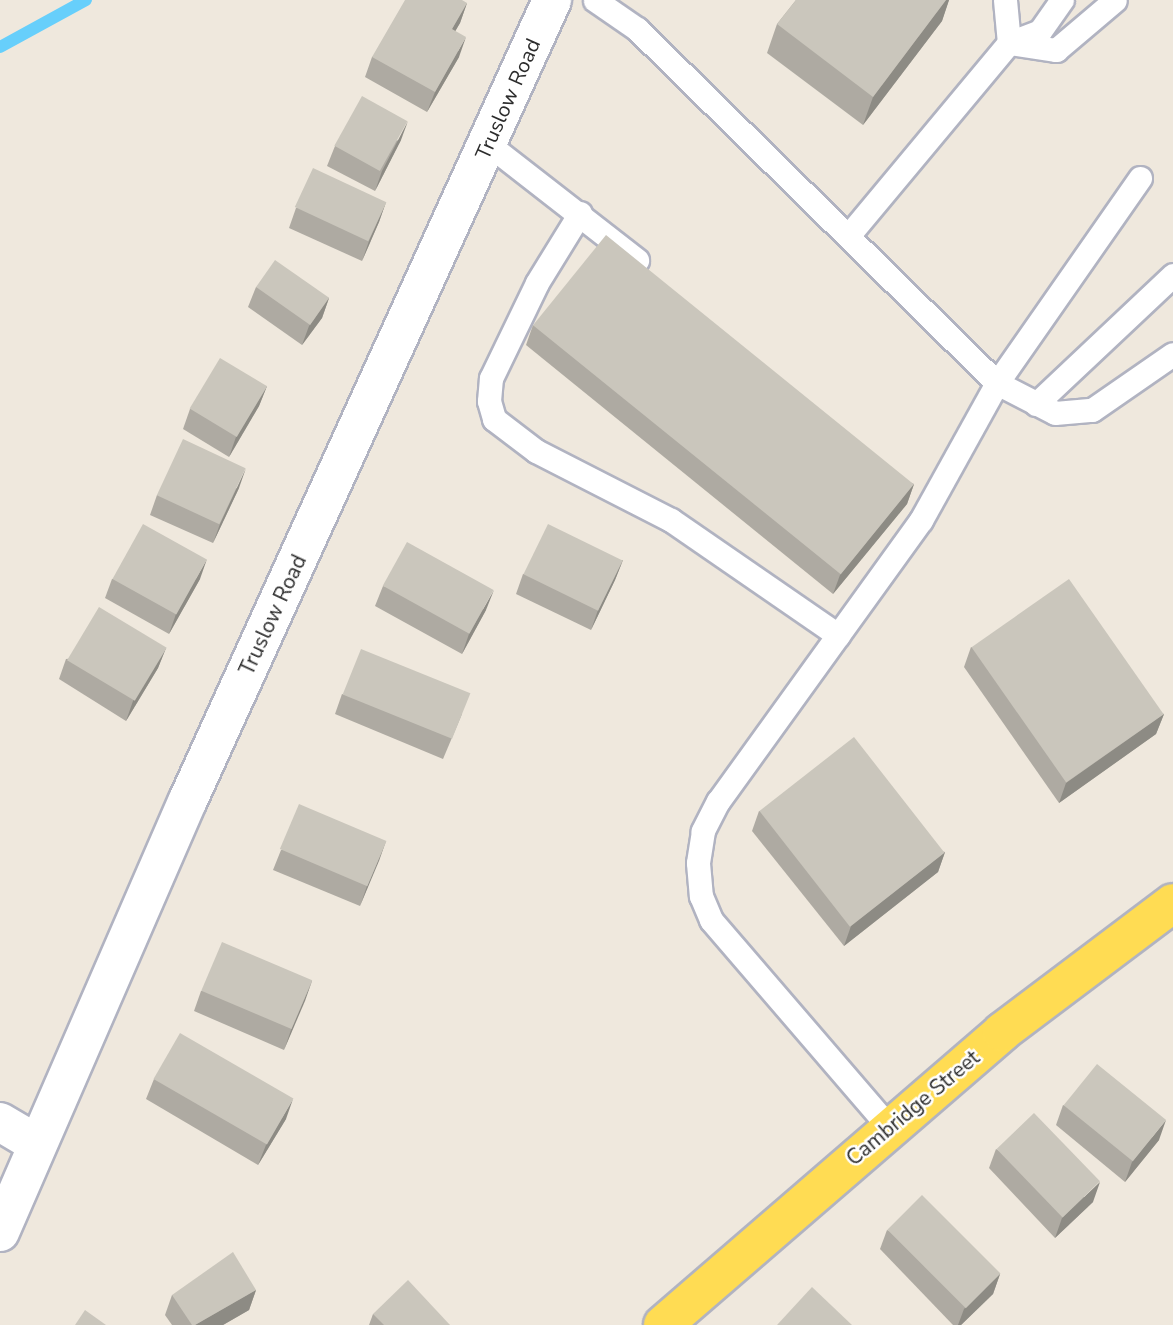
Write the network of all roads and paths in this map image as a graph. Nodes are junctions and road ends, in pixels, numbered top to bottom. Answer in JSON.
{"nodes":[{"id":1,"x":552,"y":0,"type":"edge"},
{"id":2,"x":595,"y":0,"type":"edge"},
{"id":3,"x":1005,"y":0,"type":"edge"},
{"id":4,"x":1062,"y":0,"type":"edge"},
{"id":5,"x":1115,"y":0,"type":"edge"},
{"id":6,"x":1009,"y":43,"type":"junction"},
{"id":7,"x":488,"y":144,"type":"junction"},
{"id":8,"x":1140,"y":178,"type":"dead end"},
{"id":9,"x":580,"y":213,"type":"junction"},
{"id":10,"x":848,"y":236,"type":"junction"},
{"id":11,"x":652,"y":272,"type":"edge"},
{"id":12,"x":1173,"y":275,"type":"edge"},
{"id":13,"x":1173,"y":354,"type":"edge"},
{"id":14,"x":997,"y":383,"type":"junction"},
{"id":15,"x":1036,"y":404,"type":"junction"},
{"id":16,"x":908,"y":481,"type":"edge"},
{"id":17,"x":929,"y":499,"type":"junction"},
{"id":18,"x":838,"y":635,"type":"junction"},
{"id":19,"x":1173,"y":903,"type":"edge"},
{"id":20,"x":0,"y":1122,"type":"edge"},
{"id":21,"x":889,"y":1127,"type":"junction"},
{"id":22,"x":37,"y":1144,"type":"junction"},
{"id":23,"x":0,"y":1232,"type":"edge"},
{"id":24,"x":663,"y":1325,"type":"edge"}],
"edges":[{"from":1,"to":7,"type":"street","name":"Truslow Road"},
{"from":2,"to":10,"type":"lane"},
{"from":3,"to":6,"type":"lane"},
{"from":4,"to":6,"type":"lane"},
{"from":5,"to":6,"type":"lane"},
{"from":6,"to":10,"type":"lane"},
{"from":7,"to":9,"type":"lane"},
{"from":7,"to":22,"type":"street","name":"Truslow Road"},
{"from":8,"to":14,"type":"lane"},
{"from":9,"to":11,"type":"lane"},
{"from":9,"to":18,"type":"lane"},
{"from":10,"to":14,"type":"lane"},
{"from":12,"to":15,"type":"lane"},
{"from":13,"to":15,"type":"lane"},
{"from":14,"to":15,"type":"lane"},
{"from":14,"to":17,"type":"lane"},
{"from":16,"to":17,"type":"lane"},
{"from":17,"to":18,"type":"lane"},
{"from":18,"to":21,"type":"lane"},
{"from":19,"to":21,"type":"main road","name":"Cambridge Street"},
{"from":20,"to":22,"type":"street"},
{"from":21,"to":24,"type":"main road","name":"Cambridge Street"},
{"from":22,"to":23,"type":"street","name":"Truslow Road"}]}
